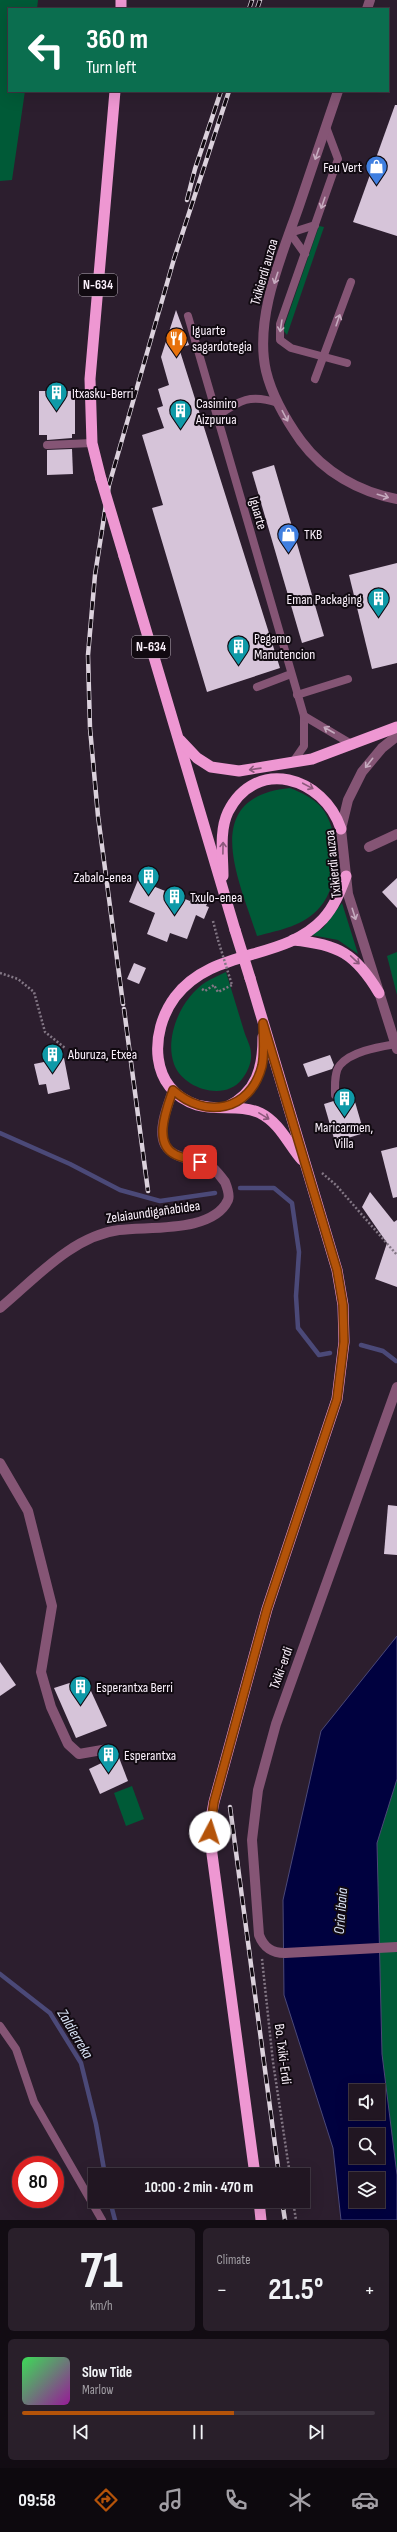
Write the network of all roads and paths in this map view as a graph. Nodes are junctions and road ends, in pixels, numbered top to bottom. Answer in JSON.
{"nodes":[{"id":1,"x":115,"y":92,"type":"edge"},
{"id":2,"x":338,"y":92,"type":"edge"},
{"id":3,"x":326,"y":127,"type":"junction"},
{"id":4,"x":315,"y":225,"type":"junction"},
{"id":5,"x":290,"y":233,"type":"junction"},
{"id":6,"x":305,"y":254,"type":"junction"},
{"id":7,"x":352,"y":282,"type":"dead end"},
{"id":8,"x":188,"y":316,"type":"dead end"},
{"id":9,"x":325,"y":357,"type":"junction"},
{"id":10,"x":348,"y":363,"type":"dead end"},
{"id":11,"x":315,"y":379,"type":"dead end"},
{"id":12,"x":278,"y":403,"type":"junction"},
{"id":13,"x":216,"y":417,"type":"junction"},
{"id":14,"x":92,"y":443,"type":"junction"},
{"id":15,"x":47,"y":445,"type":"dead end"},
{"id":16,"x":397,"y":499,"type":"edge"},
{"id":17,"x":291,"y":674,"type":"junction"},
{"id":18,"x":348,"y":679,"type":"dead end"},
{"id":19,"x":257,"y":687,"type":"dead end"},
{"id":20,"x":297,"y":695,"type":"junction"},
{"id":21,"x":304,"y":716,"type":"junction"},
{"id":22,"x":397,"y":727,"type":"edge"},
{"id":23,"x":397,"y":736,"type":"edge"},
{"id":24,"x":178,"y":738,"type":"junction"},
{"id":25,"x":354,"y":745,"type":"junction"},
{"id":26,"x":293,"y":762,"type":"junction"},
{"id":27,"x":341,"y":829,"type":"junction"},
{"id":28,"x":397,"y":834,"type":"edge"},
{"id":29,"x":369,"y":847,"type":"dead end"},
{"id":30,"x":346,"y":876,"type":"junction"},
{"id":31,"x":222,"y":887,"type":"junction"},
{"id":32,"x":213,"y":921,"type":"dead end"},
{"id":33,"x":293,"y":940,"type":"junction"},
{"id":34,"x":0,"y":973,"type":"edge"},
{"id":35,"x":190,"y":980,"type":"junction"},
{"id":36,"x":379,"y":993,"type":"junction"},
{"id":37,"x":263,"y":1023,"type":"junction"},
{"id":38,"x":396,"y":1046,"type":"edge"},
{"id":39,"x":65,"y":1048,"type":"dead end"},
{"id":40,"x":173,"y":1090,"type":"junction"},
{"id":41,"x":335,"y":1095,"type":"dead end"},
{"id":42,"x":227,"y":1107,"type":"junction"},
{"id":43,"x":305,"y":1164,"type":"junction"},
{"id":44,"x":397,"y":1254,"type":"edge"},
{"id":45,"x":0,"y":1308,"type":"edge"},
{"id":46,"x":397,"y":1387,"type":"edge"},
{"id":47,"x":0,"y":1463,"type":"edge"},
{"id":48,"x":108,"y":1749,"type":"dead end"},
{"id":49,"x":259,"y":1935,"type":"junction"},
{"id":50,"x":397,"y":1947,"type":"edge"},
{"id":51,"x":0,"y":2026,"type":"edge"},
{"id":52,"x":254,"y":2168,"type":"edge"},
{"id":53,"x":289,"y":2168,"type":"edge"},
{"id":54,"x":260,"y":2208,"type":"edge"},
{"id":55,"x":294,"y":2208,"type":"edge"},
{"id":56,"x":102,"y":2220,"type":"edge"},
{"id":57,"x":261,"y":2220,"type":"edge"},
{"id":58,"x":296,"y":2220,"type":"edge"}],
"edges":[{"from":1,"to":14,"type":"highway","number":"N-634"},
{"from":2,"to":3,"type":"street","name":"Txikierdi auzoa"},
{"from":3,"to":4,"type":"lane","one_way":true},
{"from":3,"to":5,"type":"street","name":"Txikierdi auzoa","one_way":true},
{"from":4,"to":5,"type":"lane"},
{"from":4,"to":6,"type":"lane"},
{"from":5,"to":6,"type":"lane"},
{"from":5,"to":12,"type":"street","name":"Txikierdi auzoa","one_way":true},
{"from":6,"to":9,"type":"lane","one_way":true},
{"from":9,"to":7,"type":"lane","one_way":true},
{"from":8,"to":13,"type":"lane","name":"Iguarte"},
{"from":9,"to":10,"type":"lane"},
{"from":9,"to":11,"type":"lane"},
{"from":12,"to":13,"type":"lane"},
{"from":12,"to":16,"type":"street","name":"Txikierdi auzoa","one_way":true},
{"from":13,"to":17,"type":"lane","name":"Iguarte"},
{"from":14,"to":15,"type":"lane"},
{"from":14,"to":24,"type":"highway","number":"N-634","bridge":true},
{"from":17,"to":19,"type":"lane"},
{"from":17,"to":20,"type":"lane","name":"Iguarte"},
{"from":18,"to":20,"type":"lane"},
{"from":20,"to":21,"type":"lane","name":"Iguarte"},
{"from":25,"to":21,"type":"lane","one_way":true},
{"from":21,"to":26,"type":"lane","name":"Iguarte"},
{"from":22,"to":25,"type":"highway"},
{"from":23,"to":27,"type":"street","name":"Txikierdi auzoa","one_way":true},
{"from":26,"to":24,"type":"highway","one_way":true},
{"from":24,"to":31,"type":"highway","number":"N-634"},
{"from":25,"to":26,"type":"highway"},
{"from":27,"to":30,"type":"street","name":"Txikierdi auzoa"},
{"from":31,"to":27,"type":"highway","one_way":true},
{"from":28,"to":29,"type":"street"},
{"from":30,"to":33,"type":"highway"},
{"from":30,"to":36,"type":"street","name":"Txikierdi auzoa","one_way":true},
{"from":31,"to":37,"type":"highway","number":"N-634","bridge":true},
{"from":32,"to":35,"type":"path","bridge":true},
{"from":33,"to":35,"type":"highway"},
{"from":33,"to":36,"type":"highway","one_way":true},
{"from":34,"to":39,"type":"path"},
{"from":35,"to":40,"type":"highway"},
{"from":36,"to":38,"type":"street","name":"Txikierdi auzoa"},
{"from":37,"to":42,"type":"highway"},
{"from":37,"to":43,"type":"highway","number":"N-634"},
{"from":38,"to":41,"type":"lane"},
{"from":40,"to":42,"type":"highway"},
{"from":40,"to":45,"type":"street","name":"Zelaiaundigañabidea"},
{"from":42,"to":43,"type":"highway","one_way":true},
{"from":43,"to":44,"type":"path"},
{"from":43,"to":52,"type":"highway","number":"N-634"},
{"from":46,"to":49,"type":"street","name":"Txiki-erdi"},
{"from":47,"to":48,"type":"street"},
{"from":49,"to":50,"type":"street"},
{"from":49,"to":53,"type":"path","name":"Bo. Txiki-Erdi"},
{"from":51,"to":56,"type":"lane"},
{"from":54,"to":57,"type":"highway"},
{"from":55,"to":58,"type":"path"}]}
